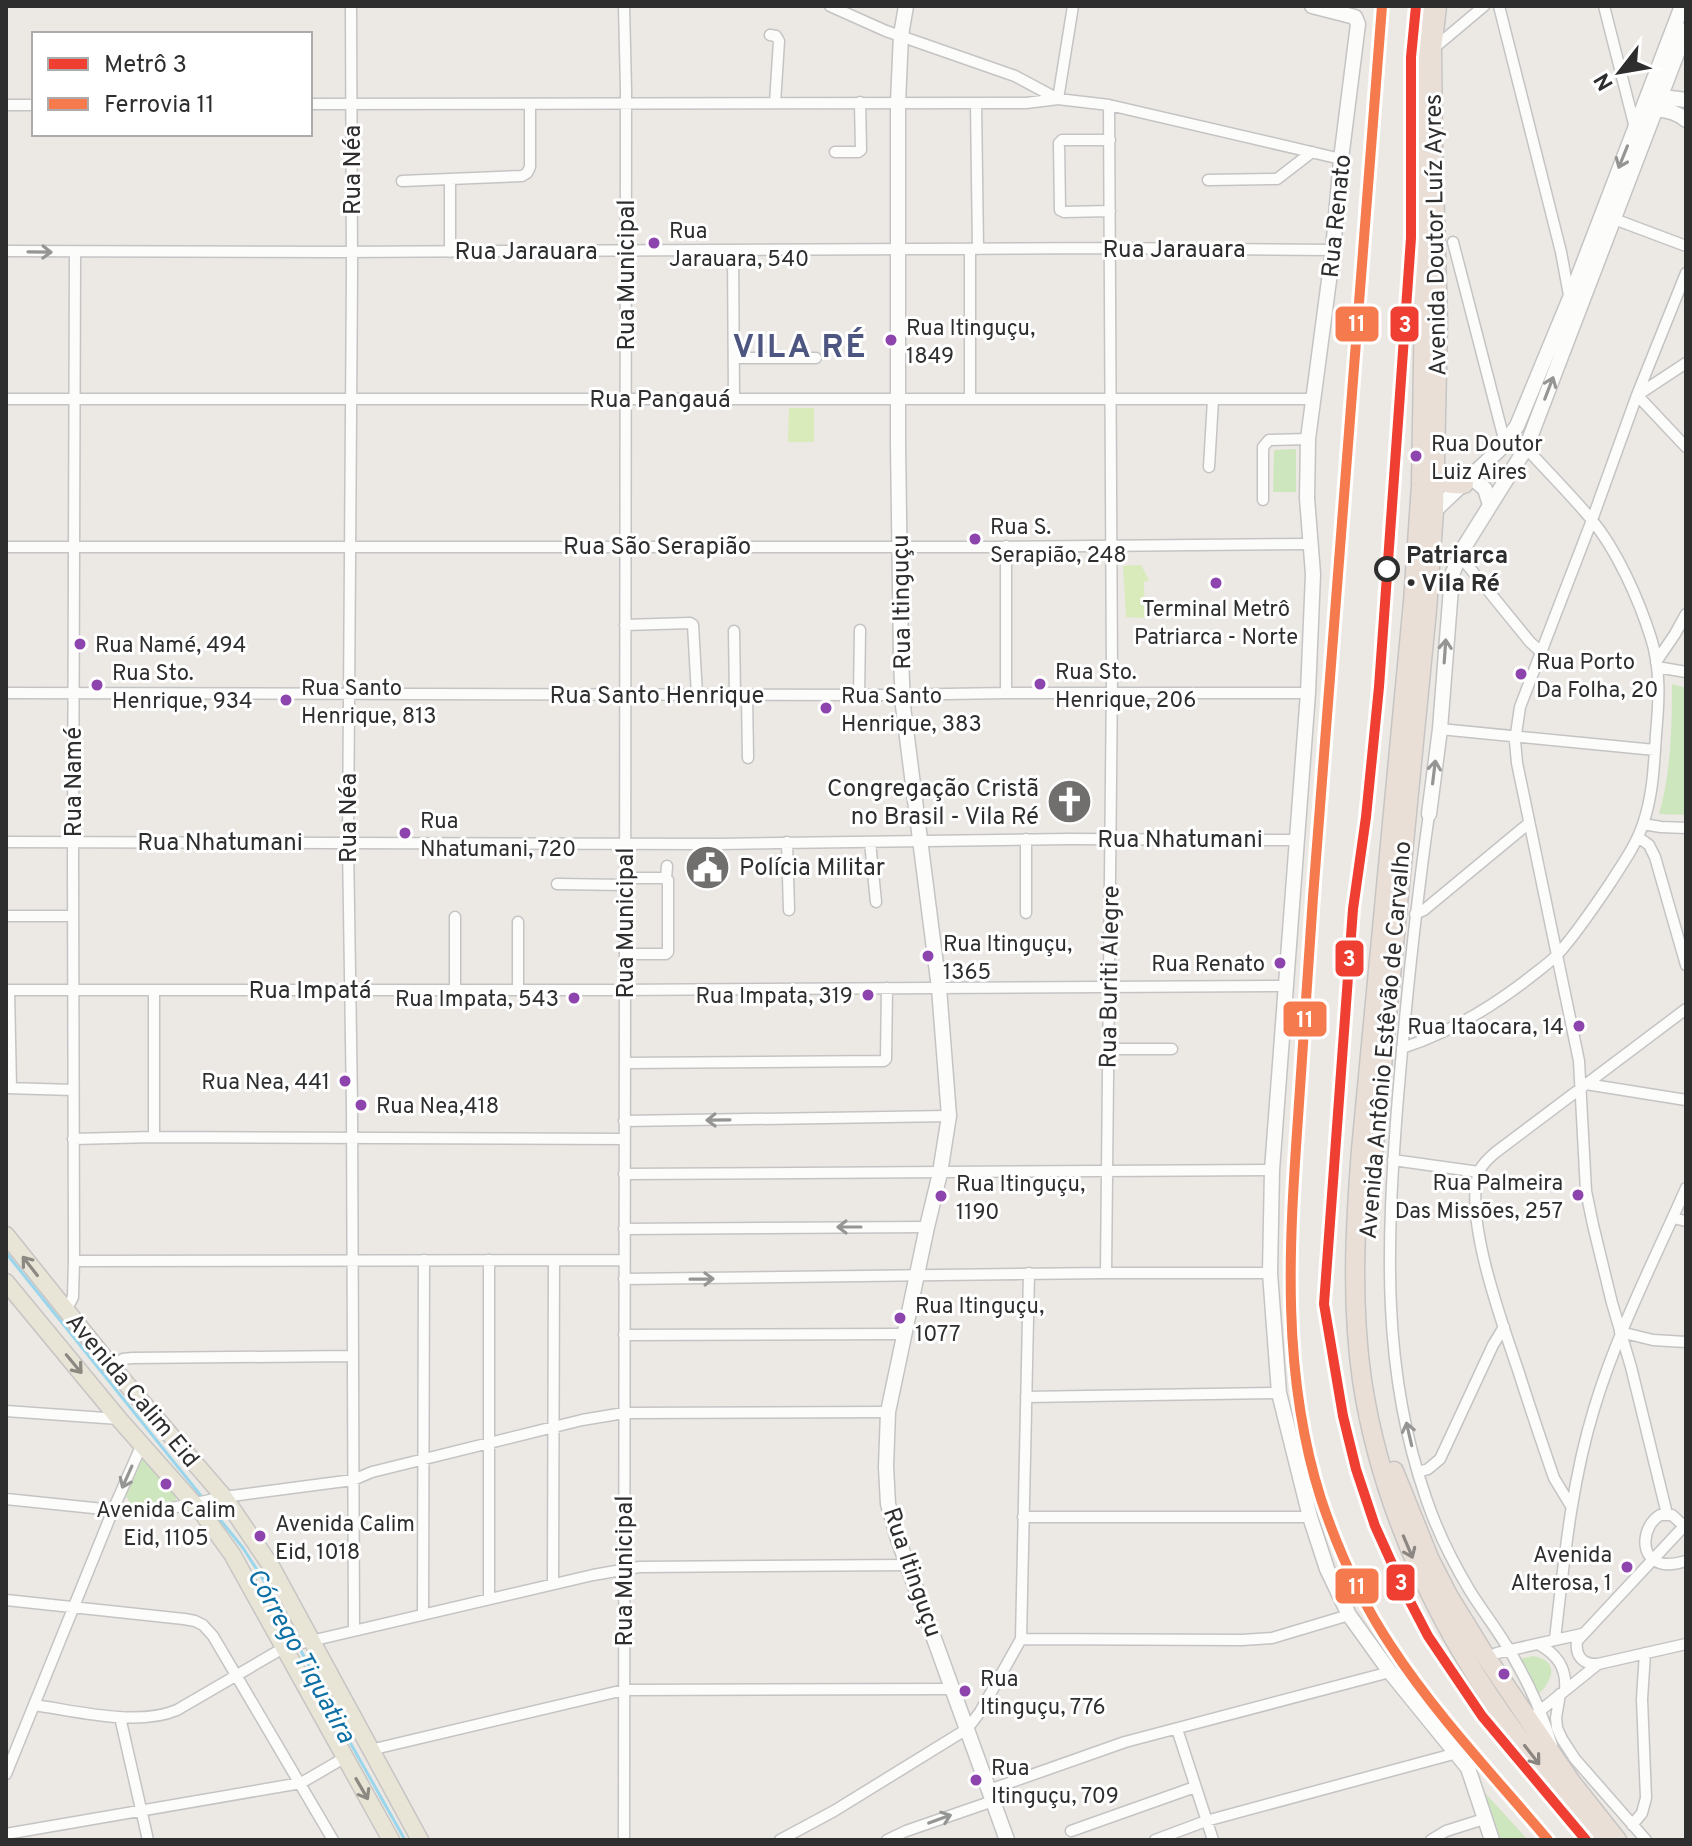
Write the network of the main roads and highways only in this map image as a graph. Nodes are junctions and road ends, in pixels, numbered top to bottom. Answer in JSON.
{"nodes":[{"id":1,"x":906,"y":6,"type":"edge"},
{"id":2,"x":1312,"y":6,"type":"edge"},
{"id":3,"x":1424,"y":6,"type":"edge"},
{"id":4,"x":1437,"y":6,"type":"edge"},
{"id":5,"x":1682,"y":6,"type":"edge"},
{"id":6,"x":1686,"y":30,"type":"edge"},
{"id":7,"x":1655,"y":100,"type":"junction"},
{"id":8,"x":1686,"y":100,"type":"edge"},
{"id":9,"x":1686,"y":120,"type":"edge"},
{"id":10,"x":1517,"y":426,"type":"junction"},
{"id":11,"x":1526,"y":448,"type":"junction"},
{"id":12,"x":1436,"y":475,"type":"junction"},
{"id":13,"x":1468,"y":481,"type":"junction"},
{"id":14,"x":1490,"y":505,"type":"junction"},
{"id":15,"x":1434,"y":511,"type":"junction"},
{"id":16,"x":1419,"y":526,"type":"junction"},
{"id":17,"x":1429,"y":814,"type":"road end"},
{"id":18,"x":6,"y":1235,"type":"edge"},
{"id":19,"x":6,"y":1282,"type":"edge"},
{"id":20,"x":1478,"y":1662,"type":"junction"},
{"id":21,"x":1487,"y":1691,"type":"junction"},
{"id":22,"x":1535,"y":1715,"type":"junction"},
{"id":23,"x":391,"y":1840,"type":"edge"},
{"id":24,"x":420,"y":1840,"type":"edge"},
{"id":25,"x":1007,"y":1840,"type":"edge"},
{"id":26,"x":1492,"y":1840,"type":"edge"},
{"id":27,"x":1603,"y":1840,"type":"edge"},
{"id":28,"x":1617,"y":1840,"type":"edge"}],
"edges":[{"from":1,"to":25,"type":"main road","name":"Rua Itinguçu"},
{"from":2,"to":26,"type":"main road","name":"Rua Renato"},
{"from":3,"to":16,"type":"highway","name":"Avenida Doutor Luíz Ayres"},
{"from":4,"to":12,"type":"highway","name":"Avenida Doutor Luíz Ayres"},
{"from":5,"to":7,"type":"main road","name":"Avenida Antônio Estêvão de Carvalho"},
{"from":6,"to":7,"type":"main road","name":"Avenida Antônio Estêvão de Carvalho"},
{"from":7,"to":8,"type":"main road"},
{"from":7,"to":9,"type":"main road"},
{"from":7,"to":10,"type":"main road","name":"Avenida Antônio Estêvão de Carvalho","one_way":true},
{"from":11,"to":7,"type":"main road","name":"Avenida Antônio Estêvão de Carvalho","one_way":true},
{"from":10,"to":11,"type":"main road"},
{"from":10,"to":13,"type":"main road","name":"Avenida Antônio Estêvão de Carvalho"},
{"from":11,"to":14,"type":"main road","name":"Avenida Antônio Estêvão de Carvalho"},
{"from":12,"to":13,"type":"highway"},
{"from":12,"to":15,"type":"highway","name":"Avenida Doutor Luíz Ayres"},
{"from":13,"to":14,"type":"main road"},
{"from":13,"to":15,"type":"main road","name":"Avenida Antônio Estêvão de Carvalho"},
{"from":17,"to":14,"type":"main road","name":"Avenida Antônio Estêvão de Carvalho","one_way":true},
{"from":15,"to":16,"type":"main road","name":"Avenida Antônio Estêvão de Carvalho"},
{"from":15,"to":20,"type":"highway","name":"Avenida Antônio Estêvão de Carvalho"},
{"from":16,"to":20,"type":"highway","name":"Avenida Antônio Estêvão de Carvalho","one_way":true},
{"from":24,"to":18,"type":"main road","name":"Avenida Calim Eid","one_way":true},
{"from":19,"to":23,"type":"main road","name":"Avenida Calim Eid","one_way":true},
{"from":20,"to":21,"type":"highway","name":"Avenida Antônio Estêvão de Carvalho"},
{"from":20,"to":22,"type":"highway","name":"Avenida Antônio Estêvão de Carvalho"},
{"from":21,"to":22,"type":"highway"},
{"from":21,"to":27,"type":"highway","name":"Avenida Antônio Estêvão de Carvalho","one_way":true},
{"from":22,"to":28,"type":"highway","name":"Avenida Antônio Estêvão de Carvalho"}]}
